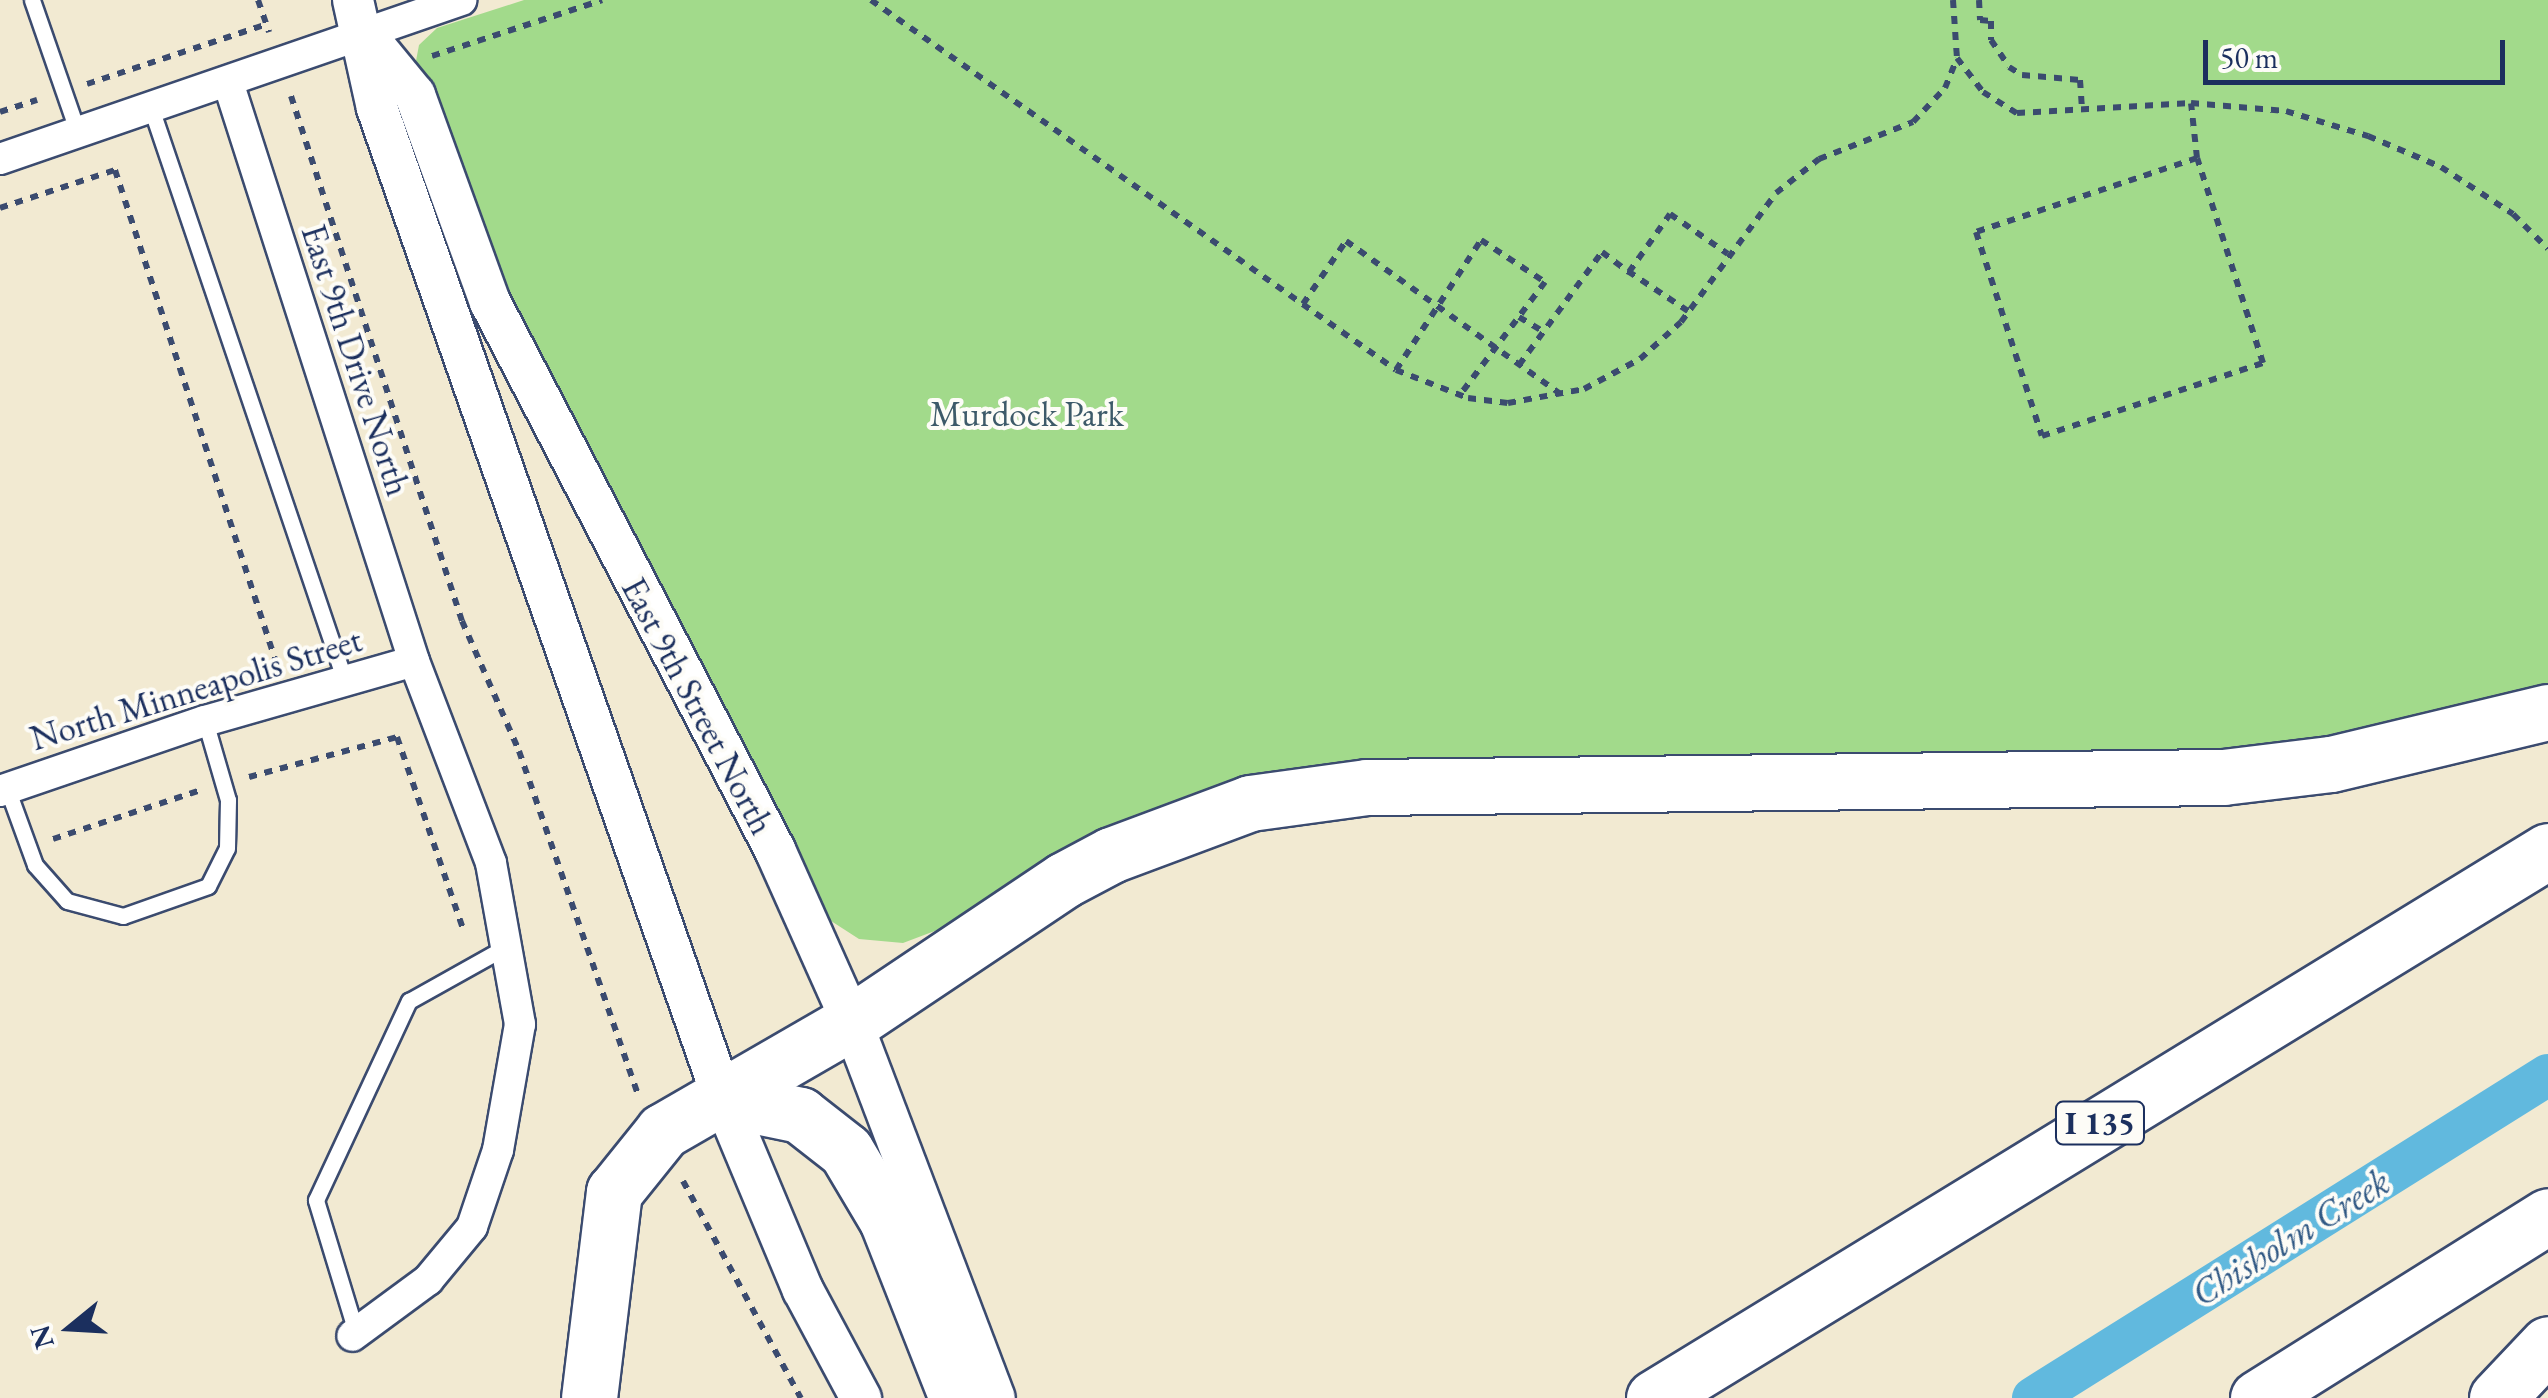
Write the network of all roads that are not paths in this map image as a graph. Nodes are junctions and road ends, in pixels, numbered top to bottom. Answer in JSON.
{"nodes":[{"id":1,"x":32,"y":0,"type":"edge"},
{"id":2,"x":461,"y":0,"type":"edge"},
{"id":3,"x":359,"y":16,"type":"edge"},
{"id":4,"x":228,"y":82,"type":"junction"},
{"id":5,"x":152,"y":108,"type":"junction"},
{"id":6,"x":78,"y":133,"type":"junction"},
{"id":7,"x":0,"y":159,"type":"edge"},
{"id":8,"x":414,"y":661,"type":"junction"},
{"id":9,"x":345,"y":681,"type":"junction"},
{"id":10,"x":2548,"y":712,"type":"edge"},
{"id":11,"x":205,"y":720,"type":"junction"},
{"id":12,"x":4,"y":790,"type":"edge"},
{"id":13,"x":2548,"y":850,"type":"edge"},
{"id":14,"x":508,"y":944,"type":"junction"},
{"id":15,"x":852,"y":1022,"type":"junction"},
{"id":16,"x":724,"y":1099,"type":"junction"},
{"id":17,"x":2548,"y":1216,"type":"edge"},
{"id":18,"x":354,"y":1334,"type":"joint"},
{"id":19,"x":2548,"y":1344,"type":"edge"},
{"id":20,"x":589,"y":1398,"type":"edge"},
{"id":21,"x":861,"y":1398,"type":"edge"},
{"id":22,"x":957,"y":1398,"type":"edge"},
{"id":23,"x":995,"y":1398,"type":"edge"},
{"id":24,"x":1654,"y":1398,"type":"edge"},
{"id":25,"x":2258,"y":1398,"type":"edge"},
{"id":26,"x":2497,"y":1398,"type":"edge"}],
"edges":[{"from":1,"to":6,"type":"lane"},
{"from":2,"to":3,"type":"street"},
{"from":3,"to":4,"type":"street"},
{"from":3,"to":15,"type":"street","name":"East 9th Street North"},
{"from":3,"to":16,"type":"street"},
{"from":4,"to":5,"type":"street"},
{"from":4,"to":8,"type":"street","name":"East 9th Drive North"},
{"from":5,"to":6,"type":"street"},
{"from":5,"to":9,"type":"lane"},
{"from":6,"to":7,"type":"street"},
{"from":8,"to":9,"type":"street","name":"North Minneapolis Street"},
{"from":8,"to":14,"type":"street","name":"East 9th Drive North"},
{"from":9,"to":11,"type":"street","name":"North Minneapolis Street"},
{"from":10,"to":15,"type":"highway"},
{"from":11,"to":12,"type":"street","name":"North Minneapolis Street"},
{"from":11,"to":12,"type":"lane"},
{"from":13,"to":24,"type":"highway","number":"I 135"},
{"from":14,"to":18,"type":"street","name":"East 9th Drive North"},
{"from":14,"to":18,"type":"lane"},
{"from":15,"to":16,"type":"highway"},
{"from":15,"to":23,"type":"street","name":"East 9th Street North"},
{"from":16,"to":20,"type":"highway"},
{"from":16,"to":21,"type":"street"},
{"from":16,"to":22,"type":"highway"},
{"from":17,"to":25,"type":"highway"},
{"from":19,"to":26,"type":"highway"}]}
